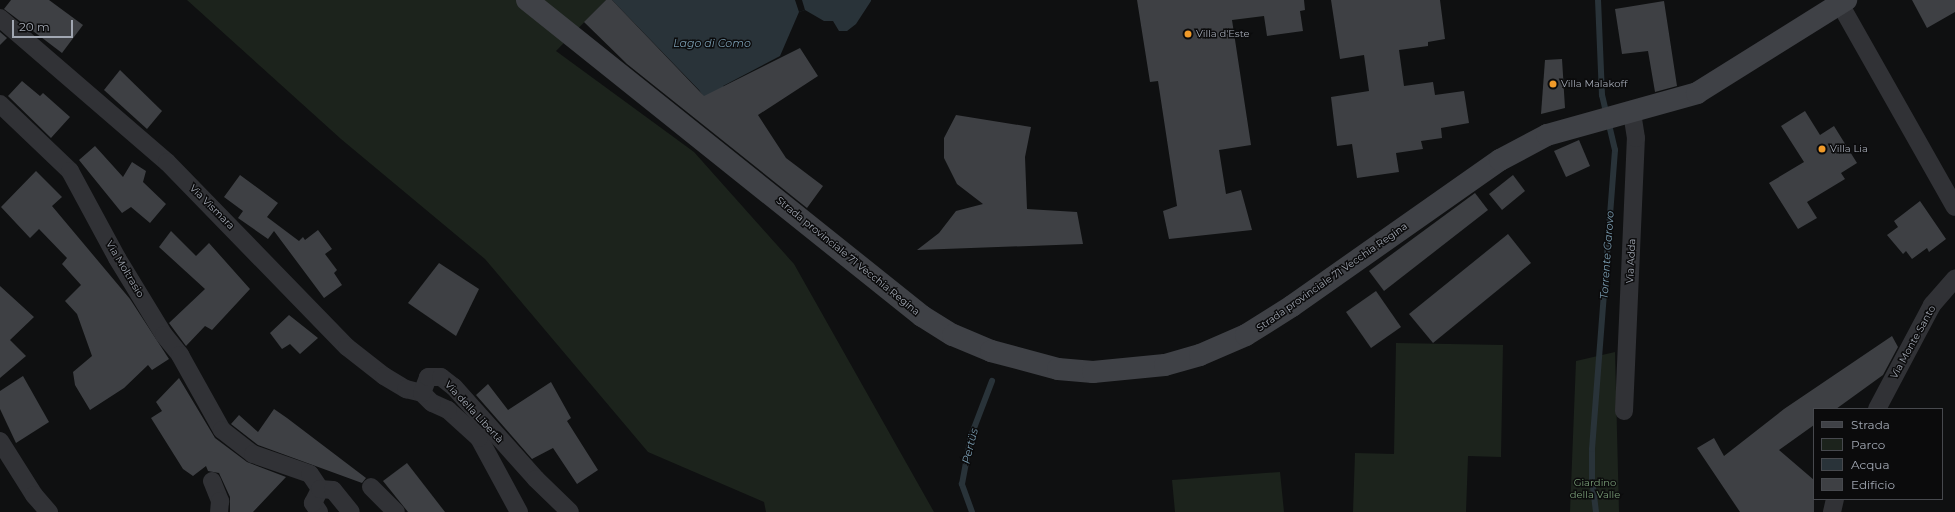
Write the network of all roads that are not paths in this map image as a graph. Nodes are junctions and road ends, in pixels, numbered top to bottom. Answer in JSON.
{"nodes":[{"id":1,"x":527,"y":0,"type":"edge"},
{"id":2,"x":1843,"y":2,"type":"edge"},
{"id":3,"x":0,"y":18,"type":"edge"},
{"id":4,"x":0,"y":104,"type":"edge"},
{"id":5,"x":1626,"y":113,"type":"junction"},
{"id":6,"x":1955,"y":207,"type":"edge"},
{"id":7,"x":1955,"y":279,"type":"edge"},
{"id":8,"x":422,"y":393,"type":"junction"},
{"id":9,"x":1878,"y":408,"type":"edge"},
{"id":10,"x":1624,"y":411,"type":"dead end"},
{"id":11,"x":0,"y":441,"type":"edge"},
{"id":12,"x":212,"y":480,"type":"dead end"},
{"id":13,"x":371,"y":488,"type":"dead end"},
{"id":14,"x":320,"y":489,"type":"junction"},
{"id":15,"x":1835,"y":500,"type":"edge"},
{"id":16,"x":49,"y":512,"type":"edge"},
{"id":17,"x":219,"y":512,"type":"edge"},
{"id":18,"x":319,"y":512,"type":"edge"},
{"id":19,"x":351,"y":512,"type":"edge"},
{"id":20,"x":396,"y":512,"type":"edge"},
{"id":21,"x":519,"y":512,"type":"edge"},
{"id":22,"x":570,"y":512,"type":"edge"},
{"id":23,"x":1832,"y":512,"type":"edge"}],
"edges":[{"from":1,"to":5,"type":"street","name":"Strada provinciale 71 Vecchia Regina"},
{"from":2,"to":5,"type":"street","name":"Strada provinciale 71 Vecchia Regina"},
{"from":2,"to":6,"type":"street"},
{"from":3,"to":8,"type":"street","name":"Via Vismara"},
{"from":4,"to":14,"type":"street","name":"Via Moltrasio"},
{"from":5,"to":10,"type":"street","name":"Via Adda"},
{"from":7,"to":9,"type":"street","name":"Via Monte Santo"},
{"from":8,"to":21,"type":"street","name":"Via della Libertà"},
{"from":8,"to":22,"type":"street","name":"Via della Libertà"},
{"from":11,"to":16,"type":"street"},
{"from":12,"to":17,"type":"street"},
{"from":13,"to":20,"type":"street"},
{"from":14,"to":18,"type":"street"},
{"from":14,"to":19,"type":"street"},
{"from":15,"to":23,"type":"street"}]}
